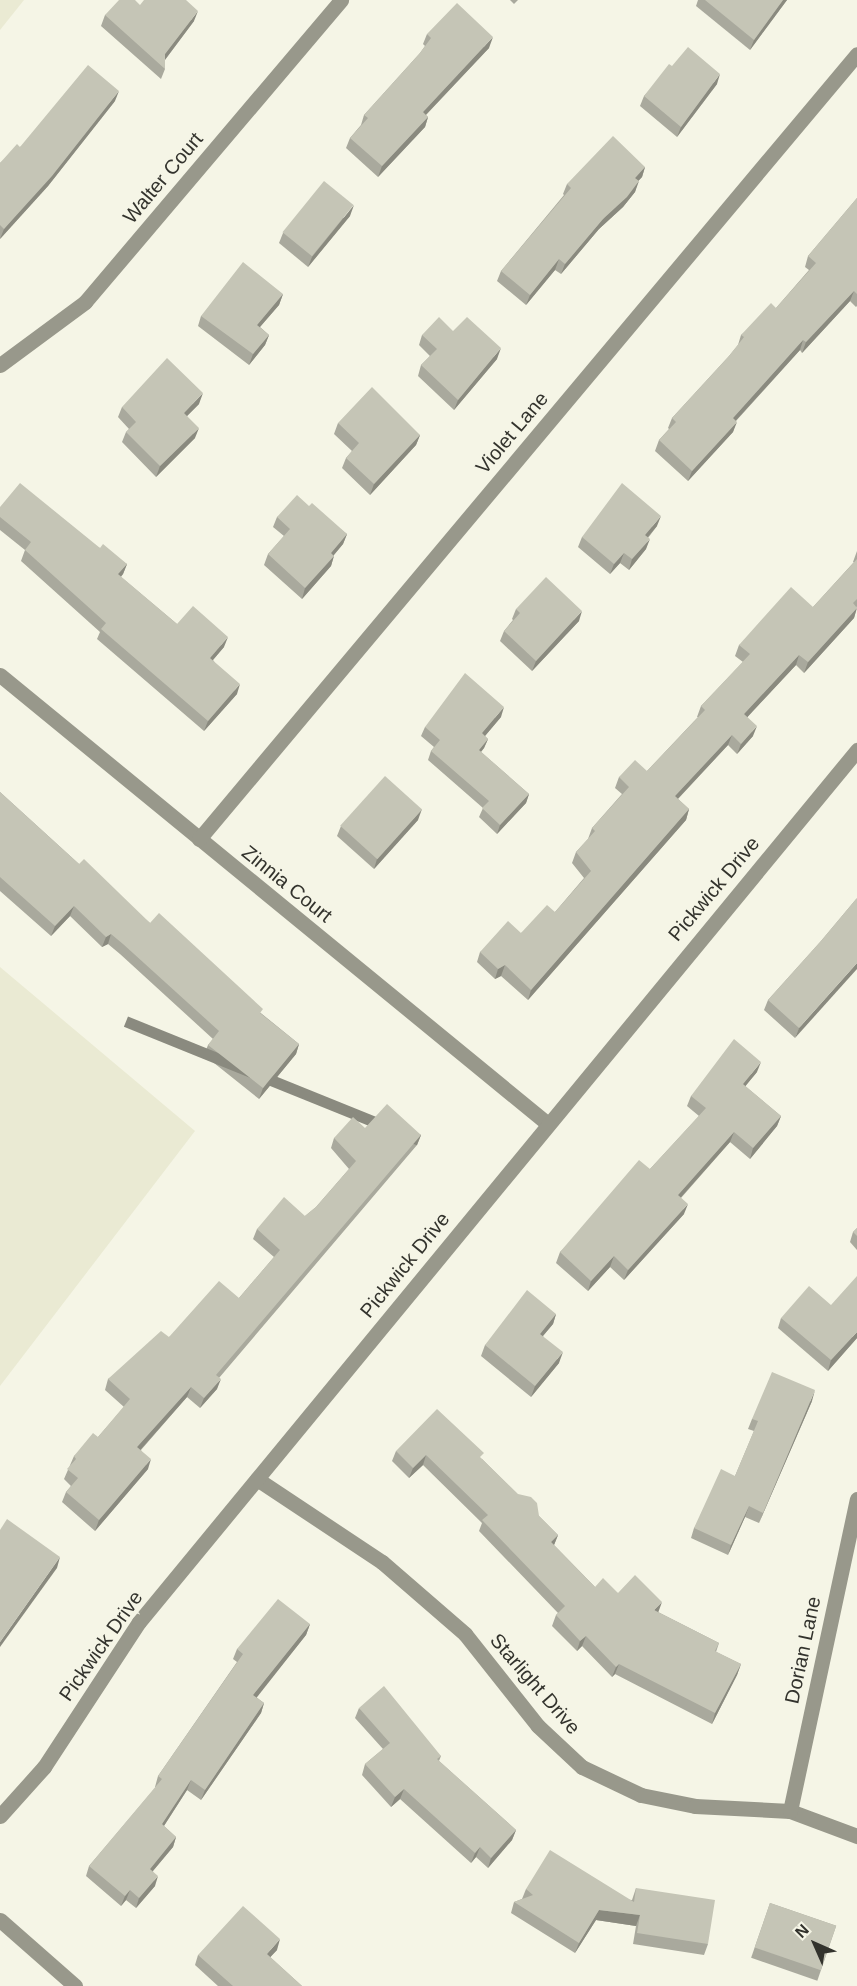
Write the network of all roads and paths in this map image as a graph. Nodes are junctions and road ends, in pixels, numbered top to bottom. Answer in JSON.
{"nodes":[{"id":1,"x":341,"y":0,"type":"edge"},
{"id":2,"x":857,"y":54,"type":"edge"},
{"id":3,"x":0,"y":365,"type":"edge"},
{"id":4,"x":0,"y":675,"type":"edge"},
{"id":5,"x":857,"y":750,"type":"edge"},
{"id":6,"x":199,"y":839,"type":"junction"},
{"id":7,"x":548,"y":1124,"type":"junction"},
{"id":8,"x":257,"y":1479,"type":"junction"},
{"id":9,"x":857,"y":1499,"type":"edge"},
{"id":10,"x":790,"y":1810,"type":"junction"},
{"id":11,"x":0,"y":1816,"type":"edge"},
{"id":12,"x":857,"y":1836,"type":"edge"},
{"id":13,"x":0,"y":1920,"type":"edge"},
{"id":14,"x":75,"y":1986,"type":"edge"}],
"edges":[{"from":1,"to":3,"type":"street","name":"Walter Court"},
{"from":2,"to":6,"type":"street","name":"Violet Lane"},
{"from":4,"to":6,"type":"street","name":"Zinnia Court"},
{"from":5,"to":7,"type":"street","name":"Pickwick Drive"},
{"from":6,"to":7,"type":"street","name":"Zinnia Court"},
{"from":7,"to":8,"type":"street","name":"Pickwick Drive"},
{"from":8,"to":10,"type":"street","name":"Starlight Drive"},
{"from":8,"to":11,"type":"street","name":"Pickwick Drive"},
{"from":9,"to":10,"type":"street","name":"Dorian Lane"},
{"from":10,"to":12,"type":"street","name":"Starlight Drive"},
{"from":13,"to":14,"type":"street"}]}
